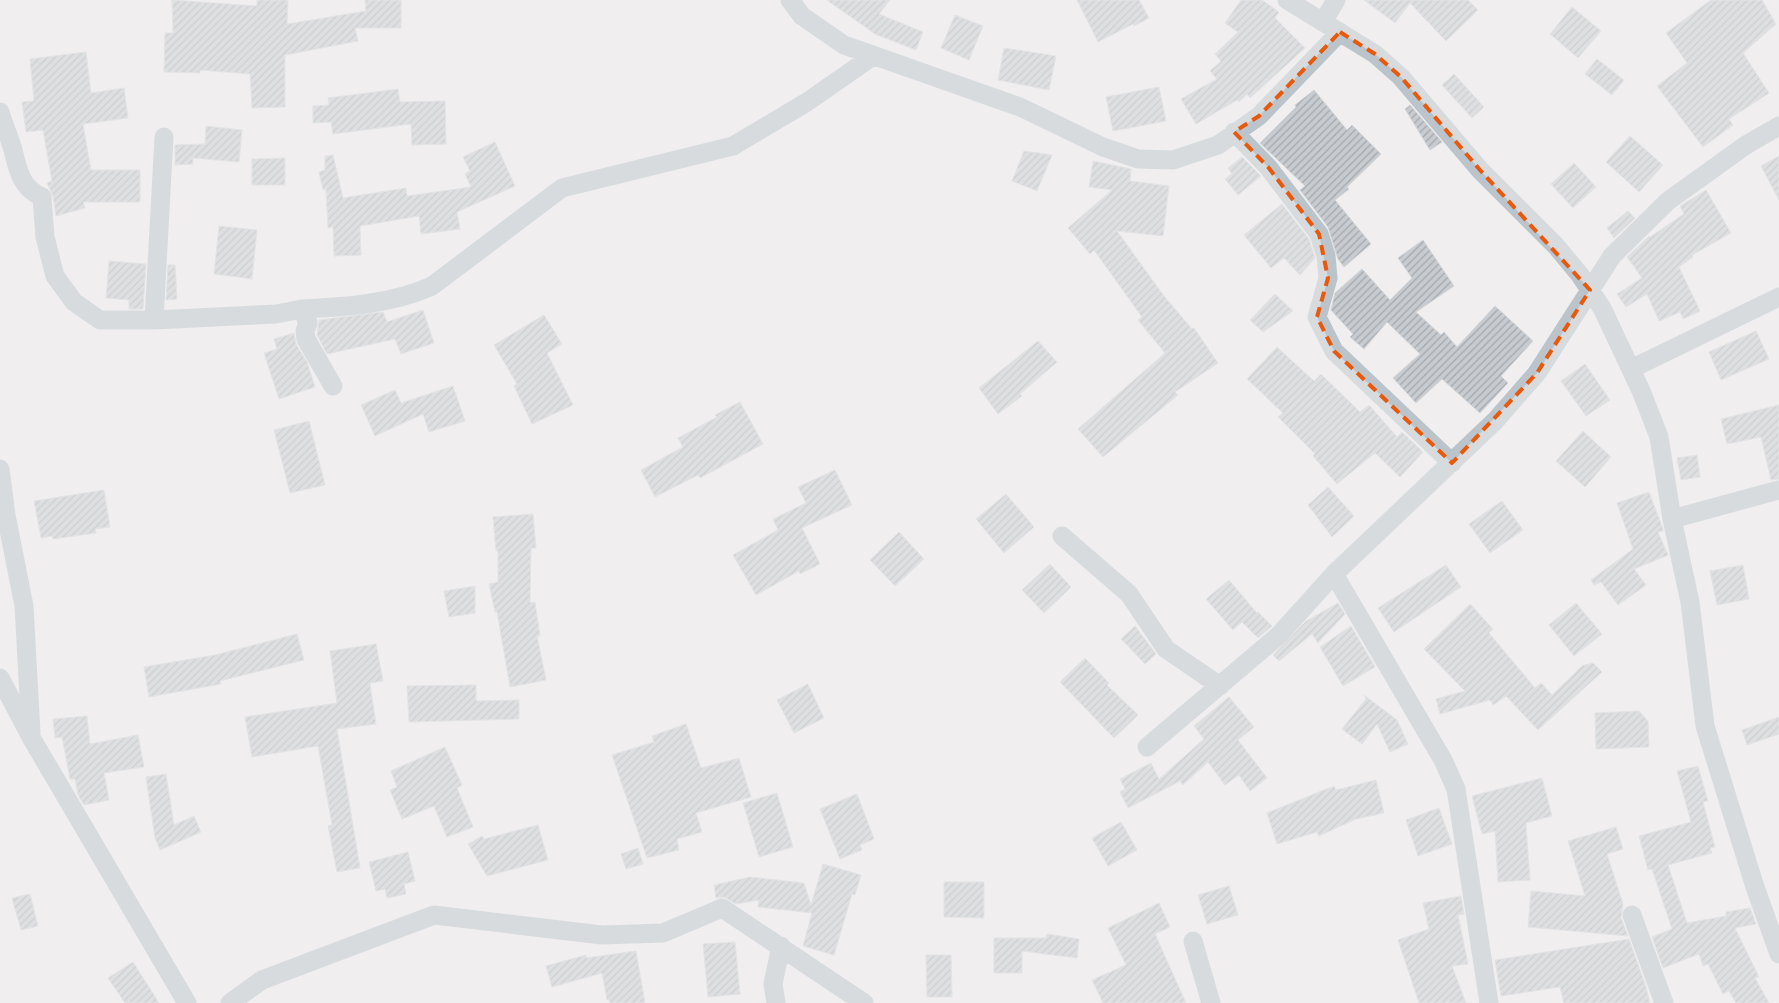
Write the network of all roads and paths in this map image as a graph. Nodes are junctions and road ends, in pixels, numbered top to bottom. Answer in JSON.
{"nodes":[{"id":1,"x":790,"y":0,"type":"edge"},
{"id":2,"x":1287,"y":0,"type":"edge"},
{"id":3,"x":1336,"y":0,"type":"edge"},
{"id":4,"x":1323,"y":22,"type":"junction"},
{"id":5,"x":1340,"y":32,"type":"junction"},
{"id":6,"x":873,"y":56,"type":"junction"},
{"id":7,"x":0,"y":112,"type":"edge"},
{"id":8,"x":1779,"y":126,"type":"edge"},
{"id":9,"x":1234,"y":132,"type":"junction"},
{"id":10,"x":164,"y":137,"type":"dead end"},
{"id":11,"x":1590,"y":290,"type":"junction"},
{"id":12,"x":1779,"y":298,"type":"edge"},
{"id":13,"x":302,"y":309,"type":"junction"},
{"id":14,"x":154,"y":320,"type":"junction"},
{"id":15,"x":1631,"y":369,"type":"junction"},
{"id":16,"x":332,"y":386,"type":"dead end"},
{"id":17,"x":1452,"y":463,"type":"junction"},
{"id":18,"x":0,"y":469,"type":"edge"},
{"id":19,"x":1779,"y":490,"type":"edge"},
{"id":20,"x":1672,"y":519,"type":"junction"},
{"id":21,"x":1062,"y":536,"type":"dead end"},
{"id":22,"x":1334,"y":574,"type":"junction"},
{"id":23,"x":0,"y":678,"type":"edge"},
{"id":24,"x":1220,"y":686,"type":"junction"},
{"id":25,"x":32,"y":739,"type":"junction"},
{"id":26,"x":1147,"y":747,"type":"dead end"},
{"id":27,"x":1632,"y":915,"type":"dead end"},
{"id":28,"x":1193,"y":941,"type":"dead end"},
{"id":29,"x":781,"y":946,"type":"junction"},
{"id":30,"x":1779,"y":954,"type":"edge"},
{"id":31,"x":187,"y":1003,"type":"edge"},
{"id":32,"x":230,"y":1003,"type":"edge"},
{"id":33,"x":776,"y":1003,"type":"edge"},
{"id":34,"x":864,"y":1003,"type":"edge"},
{"id":35,"x":1211,"y":1003,"type":"edge"},
{"id":36,"x":1489,"y":1003,"type":"edge"},
{"id":37,"x":1664,"y":1003,"type":"edge"}],
"edges":[{"from":1,"to":6,"type":"street"},
{"from":2,"to":4,"type":"street"},
{"from":3,"to":4,"type":"street"},
{"from":4,"to":5,"type":"street"},
{"from":5,"to":9,"type":"street"},
{"from":5,"to":11,"type":"street"},
{"from":6,"to":9,"type":"street"},
{"from":6,"to":13,"type":"street"},
{"from":7,"to":14,"type":"street"},
{"from":8,"to":11,"type":"street"},
{"from":9,"to":17,"type":"street"},
{"from":10,"to":14,"type":"street"},
{"from":11,"to":15,"type":"street"},
{"from":11,"to":17,"type":"street"},
{"from":12,"to":15,"type":"street"},
{"from":13,"to":14,"type":"street"},
{"from":13,"to":16,"type":"street"},
{"from":15,"to":20,"type":"street"},
{"from":17,"to":22,"type":"street"},
{"from":18,"to":25,"type":"street"},
{"from":19,"to":20,"type":"street"},
{"from":20,"to":30,"type":"street"},
{"from":21,"to":24,"type":"street"},
{"from":22,"to":24,"type":"street"},
{"from":22,"to":36,"type":"street"},
{"from":23,"to":25,"type":"street"},
{"from":24,"to":26,"type":"street"},
{"from":25,"to":31,"type":"street"},
{"from":27,"to":37,"type":"street"},
{"from":28,"to":35,"type":"street"},
{"from":29,"to":32,"type":"street"},
{"from":29,"to":33,"type":"street"},
{"from":29,"to":34,"type":"street"}]}
